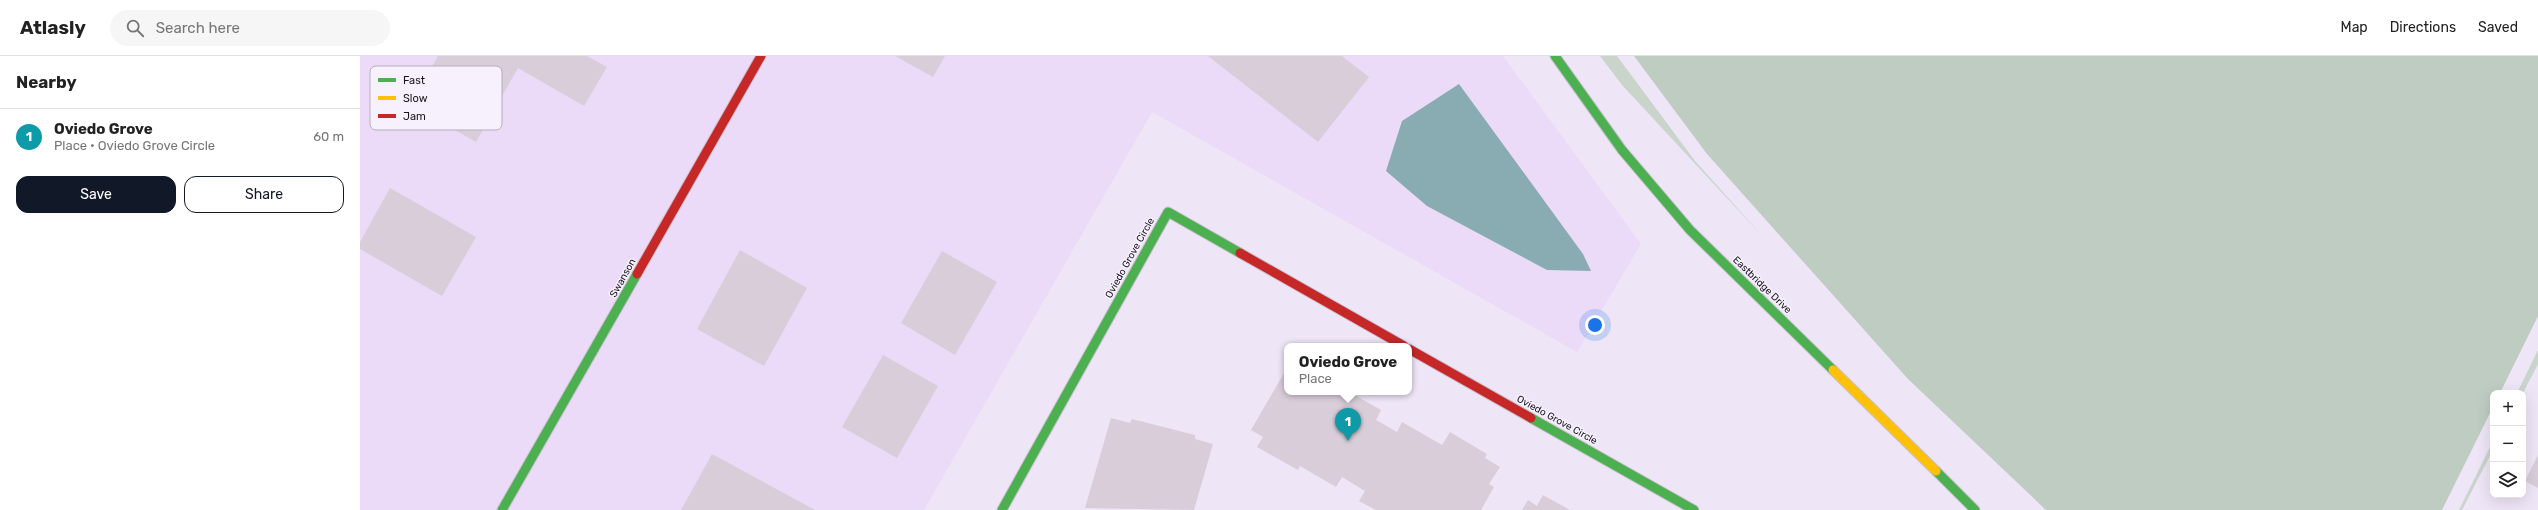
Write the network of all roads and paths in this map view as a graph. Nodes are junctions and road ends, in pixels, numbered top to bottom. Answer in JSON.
{"nodes":[{"id":1,"x":761,"y":56,"type":"edge"},
{"id":2,"x":1556,"y":56,"type":"edge"},
{"id":3,"x":1399,"y":343,"type":"edge"},
{"id":4,"x":1412,"y":351,"type":"edge"},
{"id":5,"x":502,"y":510,"type":"edge"},
{"id":6,"x":1002,"y":510,"type":"edge"},
{"id":7,"x":1694,"y":510,"type":"edge"},
{"id":8,"x":1976,"y":510,"type":"edge"}],
"edges":[{"from":1,"to":5,"type":"street","name":"Swanson"},
{"from":2,"to":8,"type":"street","name":"Eastbridge Drive"},
{"from":3,"to":6,"type":"street","name":"Oviedo Grove Circle"},
{"from":4,"to":7,"type":"street","name":"Oviedo Grove Circle"}]}
